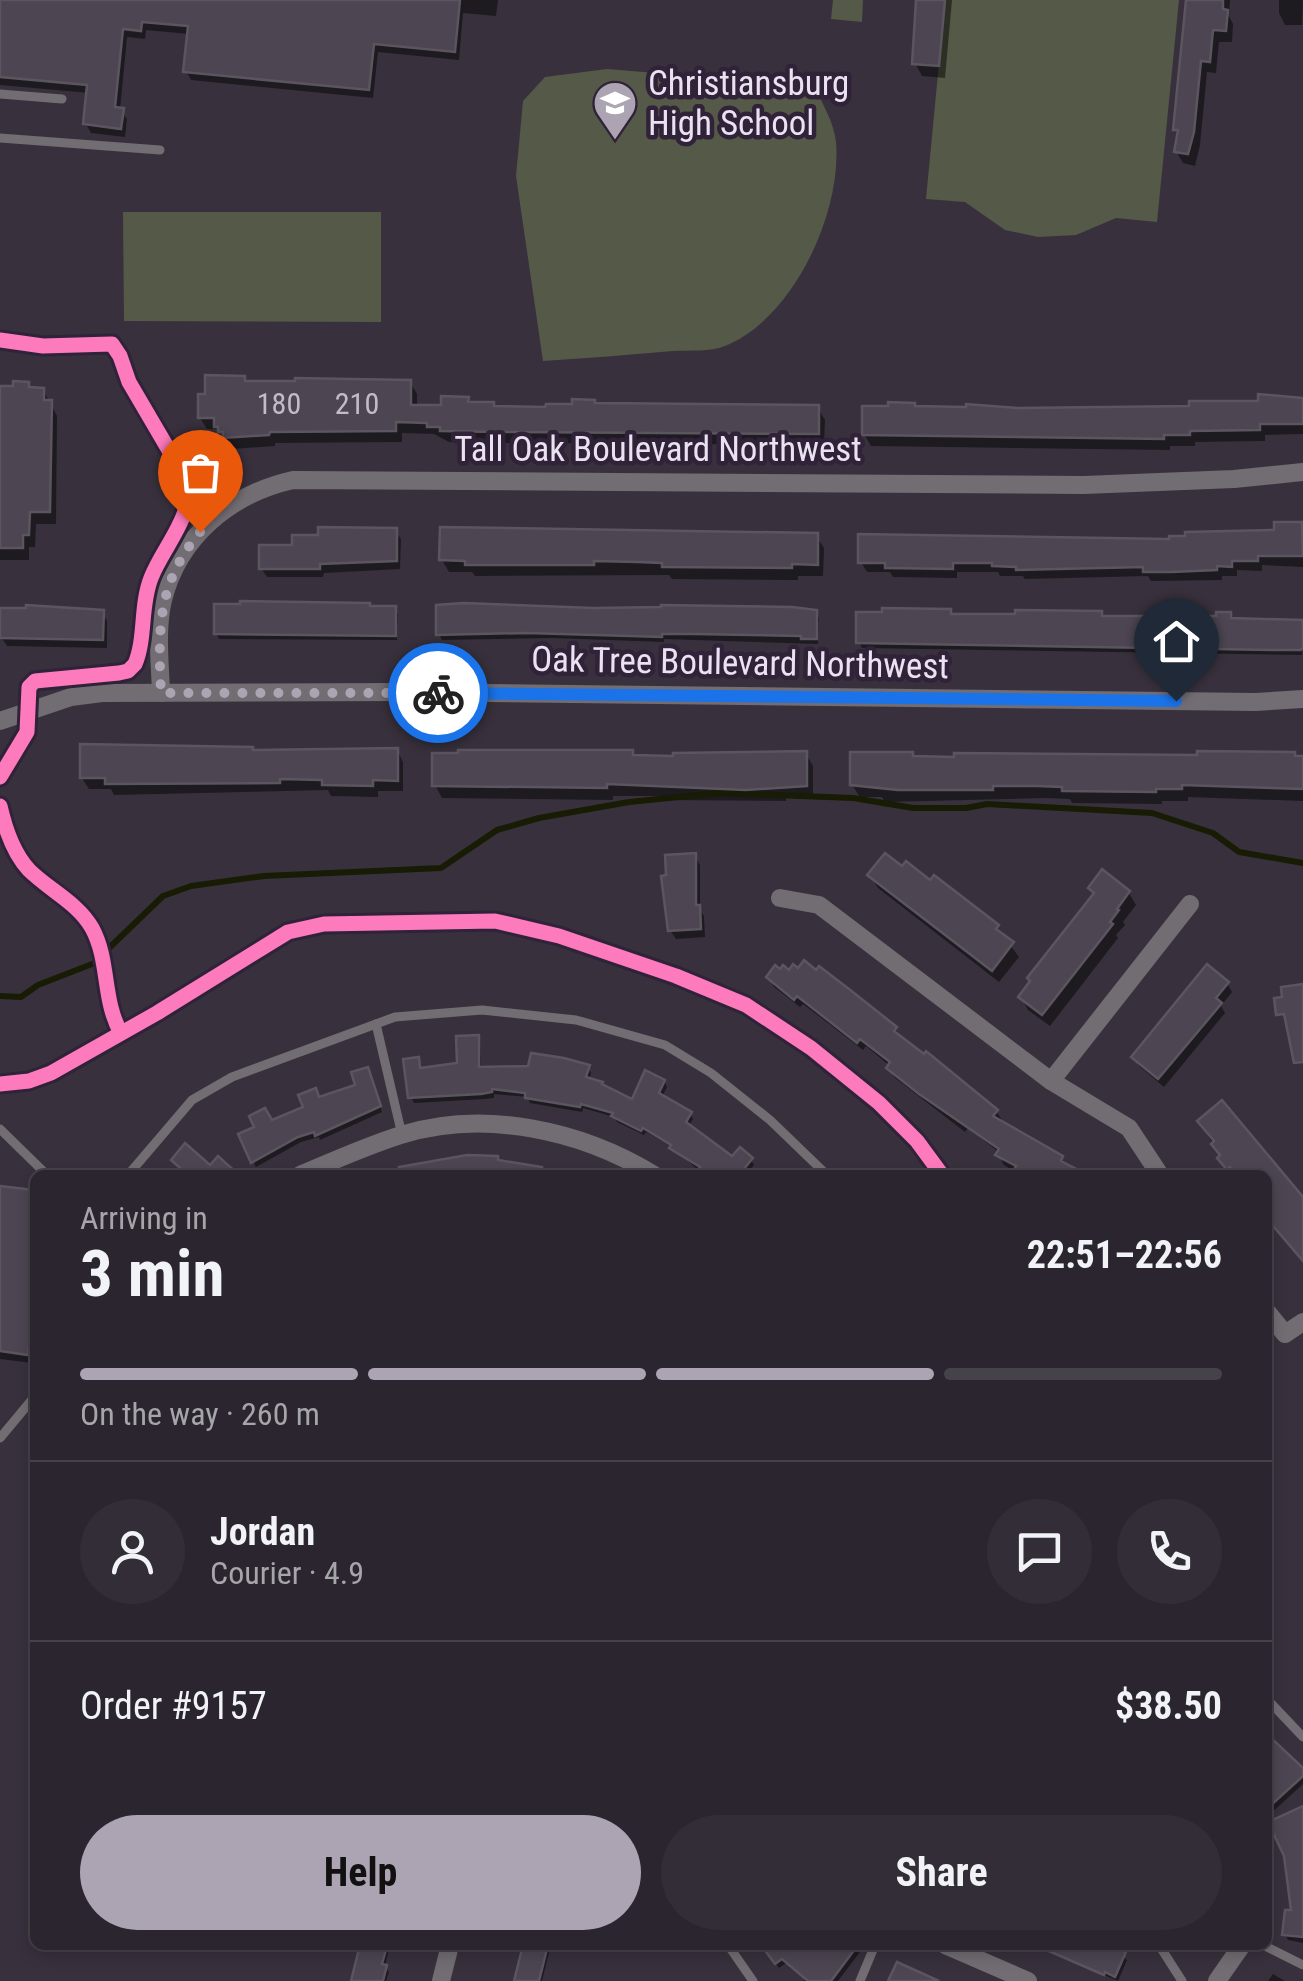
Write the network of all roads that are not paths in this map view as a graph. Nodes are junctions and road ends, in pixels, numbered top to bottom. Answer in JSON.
{"nodes":[{"id":1,"x":0,"y":94,"type":"edge"},
{"id":2,"x":62,"y":99,"type":"dead end"},
{"id":3,"x":0,"y":138,"type":"edge"},
{"id":4,"x":160,"y":150,"type":"dead end"},
{"id":5,"x":1303,"y":472,"type":"edge"},
{"id":6,"x":161,"y":693,"type":"junction"},
{"id":7,"x":1303,"y":699,"type":"edge"},
{"id":8,"x":0,"y":721,"type":"edge"},
{"id":9,"x":780,"y":898,"type":"dead end"},
{"id":10,"x":1190,"y":904,"type":"dead end"},
{"id":11,"x":376,"y":1024,"type":"junction"},
{"id":12,"x":1051,"y":1081,"type":"junction"},
{"id":13,"x":0,"y":1129,"type":"edge"},
{"id":14,"x":402,"y":1134,"type":"junction"},
{"id":15,"x":42,"y":1170,"type":"edge"},
{"id":16,"x":132,"y":1170,"type":"edge"},
{"id":17,"x":312,"y":1170,"type":"edge"},
{"id":18,"x":645,"y":1170,"type":"edge"},
{"id":19,"x":822,"y":1170,"type":"edge"},
{"id":20,"x":1157,"y":1170,"type":"edge"},
{"id":21,"x":1272,"y":1317,"type":"edge"},
{"id":22,"x":1303,"y":1322,"type":"edge"},
{"id":23,"x":30,"y":1402,"type":"edge"},
{"id":24,"x":0,"y":1438,"type":"edge"},
{"id":25,"x":1272,"y":1704,"type":"edge"},
{"id":26,"x":1303,"y":1737,"type":"edge"},
{"id":27,"x":449,"y":1950,"type":"edge"},
{"id":28,"x":732,"y":1950,"type":"edge"},
{"id":29,"x":873,"y":1950,"type":"edge"},
{"id":30,"x":957,"y":1950,"type":"edge"},
{"id":31,"x":1162,"y":1950,"type":"edge"},
{"id":32,"x":1239,"y":1950,"type":"edge"},
{"id":33,"x":1272,"y":1950,"type":"edge"},
{"id":34,"x":1303,"y":1965,"type":"edge"},
{"id":35,"x":442,"y":1981,"type":"edge"},
{"id":36,"x":754,"y":1981,"type":"edge"},
{"id":37,"x":860,"y":1981,"type":"edge"},
{"id":38,"x":1028,"y":1981,"type":"edge"},
{"id":39,"x":1182,"y":1981,"type":"edge"},
{"id":40,"x":1217,"y":1981,"type":"edge"}],
"edges":[{"from":1,"to":2,"type":"lane"},
{"from":3,"to":4,"type":"lane"},
{"from":5,"to":6,"type":"street","name":"Tall Oak Boulevard Northwest"},
{"from":6,"to":7,"type":"street","name":"Oak Tree Boulevard Northwest"},
{"from":6,"to":8,"type":"street","name":"Oak Tree Boulevard Northwest"},
{"from":9,"to":12,"type":"street"},
{"from":10,"to":12,"type":"street"},
{"from":11,"to":14,"type":"lane"},
{"from":11,"to":16,"type":"lane"},
{"from":11,"to":19,"type":"lane"},
{"from":12,"to":20,"type":"street"},
{"from":13,"to":15,"type":"lane"},
{"from":14,"to":17,"type":"street"},
{"from":14,"to":18,"type":"street"},
{"from":21,"to":22,"type":"street"},
{"from":23,"to":24,"type":"lane"},
{"from":25,"to":26,"type":"lane"},
{"from":27,"to":35,"type":"street"},
{"from":28,"to":36,"type":"lane"},
{"from":29,"to":37,"type":"lane"},
{"from":30,"to":38,"type":"street"},
{"from":31,"to":39,"type":"lane"},
{"from":32,"to":40,"type":"street"},
{"from":33,"to":34,"type":"lane"}]}
